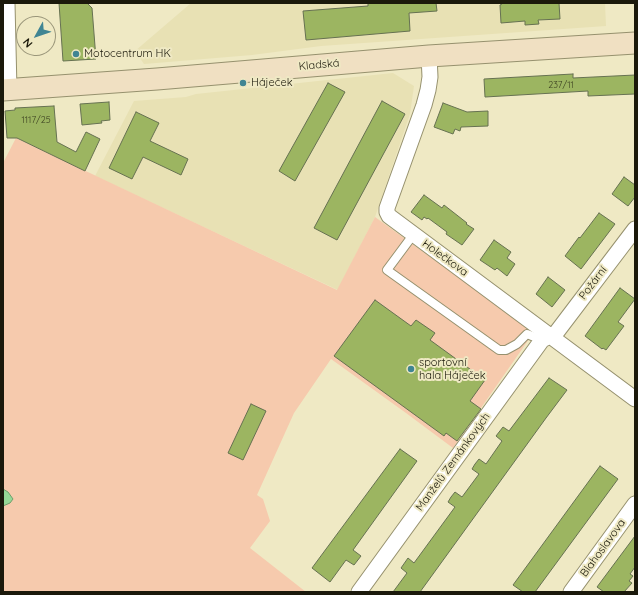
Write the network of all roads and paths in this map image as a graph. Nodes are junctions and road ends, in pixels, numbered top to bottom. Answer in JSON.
{"nodes":[{"id":1,"x":7,"y":3,"type":"edge"},
{"id":2,"x":635,"y":43,"type":"edge"},
{"id":3,"x":429,"y":56,"type":"junction"},
{"id":4,"x":6,"y":90,"type":"edge"},
{"id":5,"x":635,"y":229,"type":"edge"},
{"id":6,"x":413,"y":235,"type":"junction"},
{"id":7,"x":546,"y":338,"type":"junction"},
{"id":8,"x":635,"y":399,"type":"edge"},
{"id":9,"x":635,"y":504,"type":"edge"},
{"id":10,"x":359,"y":592,"type":"edge"},
{"id":11,"x":571,"y":592,"type":"edge"}],
"edges":[{"from":1,"to":4,"type":"street"},
{"from":2,"to":3,"type":"main road","name":"Kladská"},
{"from":3,"to":4,"type":"main road","name":"Kladská"},
{"from":3,"to":6,"type":"street","name":"Holečkova"},
{"from":5,"to":7,"type":"street","name":"Požární"},
{"from":6,"to":7,"type":"street","name":"Holečkova"},
{"from":6,"to":7,"type":"lane"},
{"from":7,"to":8,"type":"street","name":"Holečkova"},
{"from":7,"to":10,"type":"street","name":"Manželů Zemánkových"},
{"from":9,"to":11,"type":"street","name":"Blahoslavova"}]}
